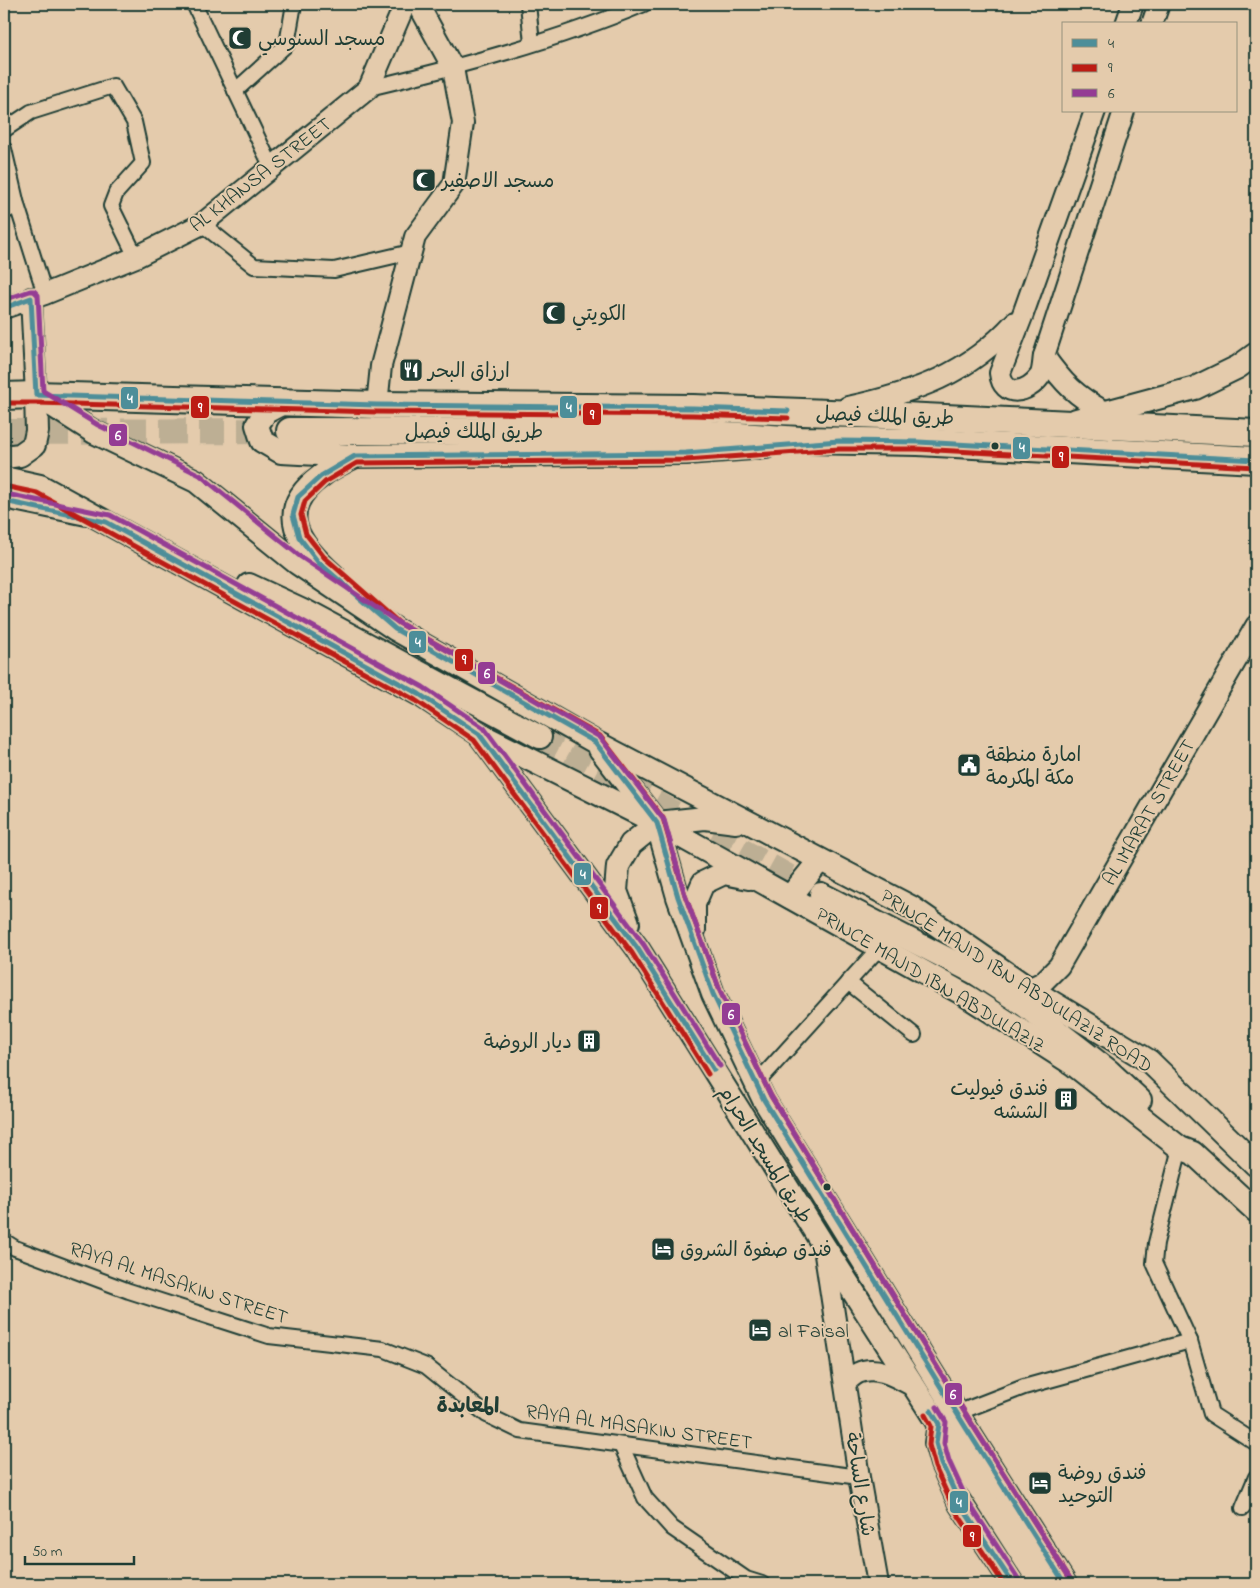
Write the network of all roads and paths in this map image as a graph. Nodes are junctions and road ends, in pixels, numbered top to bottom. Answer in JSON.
{"nodes":[{"id":1,"x":194,"y":4,"type":"edge"},
{"id":2,"x":294,"y":4,"type":"edge"},
{"id":3,"x":405,"y":4,"type":"edge"},
{"id":4,"x":418,"y":4,"type":"edge"},
{"id":5,"x":528,"y":4,"type":"edge"},
{"id":6,"x":644,"y":4,"type":"edge"},
{"id":7,"x":1133,"y":4,"type":"edge"},
{"id":8,"x":1158,"y":4,"type":"edge"},
{"id":9,"x":1127,"y":22,"type":"edge"},
{"id":10,"x":1153,"y":22,"type":"edge"},
{"id":11,"x":532,"y":43,"type":"junction"},
{"id":12,"x":453,"y":68,"type":"junction"},
{"id":13,"x":369,"y":88,"type":"junction"},
{"id":14,"x":235,"y":91,"type":"junction"},
{"id":15,"x":1095,"y":112,"type":"edge"},
{"id":16,"x":1124,"y":112,"type":"edge"},
{"id":17,"x":4,"y":130,"type":"edge"},
{"id":18,"x":4,"y":149,"type":"edge"},
{"id":19,"x":272,"y":168,"type":"junction"},
{"id":20,"x":17,"y":205,"type":"junction"},
{"id":21,"x":4,"y":212,"type":"edge"},
{"id":22,"x":202,"y":224,"type":"junction"},
{"id":23,"x":411,"y":252,"type":"junction"},
{"id":24,"x":136,"y":257,"type":"junction"},
{"id":25,"x":38,"y":296,"type":"junction"},
{"id":26,"x":4,"y":308,"type":"edge"},
{"id":27,"x":1023,"y":314,"type":"junction"},
{"id":28,"x":1256,"y":354,"type":"edge"},
{"id":29,"x":1044,"y":356,"type":"junction"},
{"id":30,"x":36,"y":395,"type":"junction"},
{"id":31,"x":4,"y":396,"type":"edge"},
{"id":32,"x":283,"y":402,"type":"junction"},
{"id":33,"x":377,"y":405,"type":"junction"},
{"id":34,"x":826,"y":412,"type":"junction"},
{"id":35,"x":1105,"y":412,"type":"junction"},
{"id":36,"x":1064,"y":424,"type":"junction"},
{"id":37,"x":290,"y":431,"type":"tunnel mouth"},
{"id":38,"x":1256,"y":433,"type":"edge"},
{"id":39,"x":839,"y":441,"type":"junction"},
{"id":40,"x":355,"y":456,"type":"junction"},
{"id":41,"x":4,"y":457,"type":"edge"},
{"id":42,"x":1256,"y":460,"type":"edge"},
{"id":43,"x":4,"y":478,"type":"edge"},
{"id":44,"x":40,"y":486,"type":"junction"},
{"id":45,"x":4,"y":502,"type":"edge"},
{"id":46,"x":106,"y":522,"type":"junction"},
{"id":47,"x":1256,"y":626,"type":"edge"},
{"id":48,"x":395,"y":629,"type":"junction"},
{"id":49,"x":479,"y":734,"type":"junction"},
{"id":50,"x":540,"y":737,"type":"tunnel mouth"},
{"id":51,"x":595,"y":742,"type":"junction"},
{"id":52,"x":657,"y":823,"type":"junction"},
{"id":53,"x":749,"y":823,"type":"junction"},
{"id":54,"x":820,"y":860,"type":"junction"},
{"id":55,"x":760,"y":880,"type":"junction"},
{"id":56,"x":821,"y":894,"type":"tunnel mouth"},
{"id":57,"x":790,"y":897,"type":"junction"},
{"id":58,"x":694,"y":942,"type":"junction"},
{"id":59,"x":880,"y":947,"type":"junction"},
{"id":60,"x":638,"y":949,"type":"junction"},
{"id":61,"x":1059,"y":966,"type":"junction"},
{"id":62,"x":848,"y":982,"type":"junction"},
{"id":63,"x":1029,"y":989,"type":"junction"},
{"id":64,"x":1060,"y":1008,"type":"junction"},
{"id":65,"x":914,"y":1035,"type":"dead end"},
{"id":66,"x":756,"y":1084,"type":"junction"},
{"id":67,"x":1187,"y":1150,"type":"junction"},
{"id":68,"x":1256,"y":1165,"type":"edge"},
{"id":69,"x":1256,"y":1212,"type":"edge"},
{"id":70,"x":4,"y":1241,"type":"edge"},
{"id":71,"x":824,"y":1246,"type":"junction"},
{"id":72,"x":1190,"y":1341,"type":"junction"},
{"id":73,"x":845,"y":1383,"type":"junction"},
{"id":74,"x":915,"y":1387,"type":"junction"},
{"id":75,"x":948,"y":1418,"type":"junction"},
{"id":76,"x":1256,"y":1443,"type":"edge"},
{"id":77,"x":621,"y":1445,"type":"junction"},
{"id":78,"x":859,"y":1477,"type":"junction"},
{"id":79,"x":1256,"y":1477,"type":"edge"},
{"id":80,"x":1244,"y":1508,"type":"dead end"},
{"id":81,"x":1058,"y":1583,"type":"edge"},
{"id":82,"x":762,"y":1584,"type":"edge"},
{"id":83,"x":878,"y":1584,"type":"edge"},
{"id":84,"x":1013,"y":1584,"type":"edge"}],
"edges":[{"from":1,"to":14,"type":"street"},
{"from":2,"to":14,"type":"street"},
{"from":3,"to":13,"type":"street","name":"AL KHANSA STREET"},
{"from":4,"to":12,"type":"street"},
{"from":5,"to":11,"type":"street"},
{"from":6,"to":11,"type":"street"},
{"from":7,"to":9,"type":"street"},
{"from":8,"to":10,"type":"street"},
{"from":11,"to":12,"type":"street"},
{"from":12,"to":13,"type":"street"},
{"from":12,"to":23,"type":"street"},
{"from":13,"to":19,"type":"street","name":"AL KHANSA STREET"},
{"from":14,"to":19,"type":"street"},
{"from":15,"to":27,"type":"street"},
{"from":16,"to":29,"type":"street"},
{"from":17,"to":24,"type":"street"},
{"from":18,"to":20,"type":"street"},
{"from":19,"to":22,"type":"street","name":"AL KHANSA STREET"},
{"from":20,"to":21,"type":"street"},
{"from":20,"to":25,"type":"street"},
{"from":22,"to":23,"type":"street"},
{"from":22,"to":24,"type":"street","name":"AL KHANSA STREET"},
{"from":23,"to":33,"type":"street"},
{"from":24,"to":25,"type":"street","name":"AL KHANSA STREET"},
{"from":25,"to":26,"type":"street","name":"AL KHANSA STREET"},
{"from":25,"to":30,"type":"street"},
{"from":27,"to":29,"type":"street"},
{"from":27,"to":34,"type":"street"},
{"from":28,"to":35,"type":"main road"},
{"from":29,"to":35,"type":"street"},
{"from":30,"to":31,"type":"highway","name":"طريق الملك فيصل"},
{"from":30,"to":32,"type":"highway","name":"طريق الملك فيصل"},
{"from":30,"to":41,"type":"main road"},
{"from":30,"to":48,"type":"main road"},
{"from":32,"to":33,"type":"highway","name":"طريق الملك فيصل"},
{"from":32,"to":40,"type":"main road"},
{"from":33,"to":34,"type":"highway","name":"طريق الملك فيصل"},
{"from":34,"to":36,"type":"highway","name":"طريق الملك فيصل"},
{"from":35,"to":36,"type":"main road"},
{"from":36,"to":38,"type":"highway","name":"طريق الملك فيصل"},
{"from":37,"to":39,"type":"highway","name":"طريق الملك فيصل"},
{"from":39,"to":40,"type":"main road"},
{"from":39,"to":42,"type":"highway","name":"طريق الملك فيصل"},
{"from":40,"to":48,"type":"main road"},
{"from":43,"to":44,"type":"main road","name":"طريق المسجد الحرام"},
{"from":44,"to":46,"type":"main road","name":"طريق المسجد الحرام"},
{"from":44,"to":50,"type":"main road"},
{"from":45,"to":46,"type":"street"},
{"from":46,"to":49,"type":"main road","name":"طريق المسجد الحرام"},
{"from":47,"to":61,"type":"street","name":"AL IMARAT STREET"},
{"from":48,"to":51,"type":"main road","name":"PRINCE MAJID IBN ABDULAZIZ ROAD"},
{"from":49,"to":52,"type":"main road","name":"PRINCE MAJID IBN ABDULAZIZ"},
{"from":49,"to":60,"type":"main road","name":"طريق المسجد الحرام"},
{"from":51,"to":52,"type":"main road","name":"طريق المسجد الحرام"},
{"from":51,"to":53,"type":"main road","name":"PRINCE MAJID IBN ABDULAZIZ ROAD"},
{"from":52,"to":53,"type":"main road"},
{"from":52,"to":55,"type":"main road","name":"PRINCE MAJID IBN ABDULAZIZ"},
{"from":52,"to":58,"type":"main road","name":"طريق المسجد الحرام"},
{"from":52,"to":60,"type":"main road"},
{"from":53,"to":54,"type":"main road","name":"PRINCE MAJID IBN ABDULAZIZ ROAD"},
{"from":54,"to":57,"type":"main road"},
{"from":54,"to":63,"type":"main road","name":"PRINCE MAJID IBN ABDULAZIZ ROAD"},
{"from":55,"to":57,"type":"main road","name":"PRINCE MAJID IBN ABDULAZIZ"},
{"from":55,"to":58,"type":"main road"},
{"from":56,"to":67,"type":"main road","name":"PRINCE MAJID IBN ABDULAZIZ"},
{"from":57,"to":59,"type":"main road","name":"PRINCE MAJID IBN ABDULAZIZ"},
{"from":58,"to":66,"type":"main road","name":"طريق المسجد الحرام"},
{"from":59,"to":62,"type":"street"},
{"from":59,"to":67,"type":"main road","name":"PRINCE MAJID IBN ABDULAZIZ"},
{"from":60,"to":71,"type":"main road","name":"طريق المسجد الحرام"},
{"from":61,"to":63,"type":"street","name":"AL IMARAT STREET"},
{"from":61,"to":64,"type":"street"},
{"from":62,"to":65,"type":"street"},
{"from":62,"to":66,"type":"street"},
{"from":63,"to":64,"type":"main road","name":"PRINCE MAJID IBN ABDULAZIZ ROAD"},
{"from":64,"to":68,"type":"main road","name":"PRINCE MAJID IBN ABDULAZIZ ROAD"},
{"from":66,"to":75,"type":"main road","name":"طريق المسجد الحرام"},
{"from":67,"to":69,"type":"main road","name":"PRINCE MAJID IBN ABDULAZIZ"},
{"from":67,"to":72,"type":"street"},
{"from":70,"to":77,"type":"street","name":"RAYA AL MASAKIN STREET"},
{"from":71,"to":73,"type":"street","name":"شارع الساحة"},
{"from":71,"to":74,"type":"main road","name":"طريق المسجد الحرام"},
{"from":72,"to":75,"type":"street"},
{"from":72,"to":76,"type":"street"},
{"from":73,"to":74,"type":"street"},
{"from":73,"to":78,"type":"street","name":"شارع الساحة"},
{"from":74,"to":75,"type":"main road","name":"طريق المسجد الحرام"},
{"from":75,"to":81,"type":"main road","name":"طريق المسجد الحرام"},
{"from":75,"to":84,"type":"main road"},
{"from":77,"to":78,"type":"street","name":"RAYA AL MASAKIN STREET"},
{"from":77,"to":82,"type":"street"},
{"from":78,"to":83,"type":"street","name":"شارع الساحة"},
{"from":79,"to":80,"type":"street"}]}
